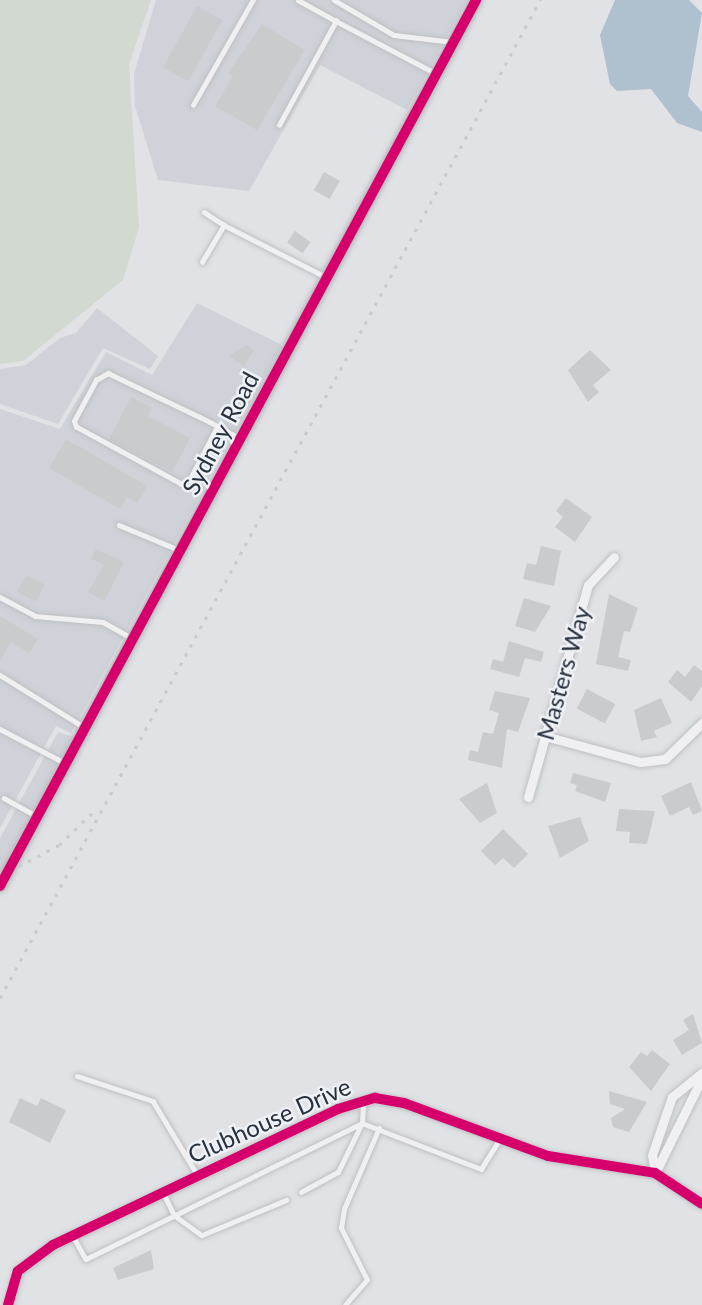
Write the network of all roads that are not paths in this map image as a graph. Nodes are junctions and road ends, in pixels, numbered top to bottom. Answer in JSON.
{"nodes":[{"id":1,"x":253,"y":0,"type":"edge"},
{"id":2,"x":299,"y":0,"type":"edge"},
{"id":3,"x":334,"y":0,"type":"edge"},
{"id":4,"x":476,"y":0,"type":"edge"},
{"id":5,"x":336,"y":21,"type":"junction"},
{"id":6,"x":454,"y":42,"type":"junction"},
{"id":7,"x":437,"y":74,"type":"junction"},
{"id":8,"x":194,"y":105,"type":"dead end"},
{"id":9,"x":279,"y":125,"type":"dead end"},
{"id":10,"x":204,"y":212,"type":"dead end"},
{"id":11,"x":224,"y":225,"type":"junction"},
{"id":12,"x":202,"y":262,"type":"dead end"},
{"id":13,"x":327,"y":278,"type":"junction"},
{"id":14,"x":218,"y":426,"type":"junction"},
{"id":15,"x":241,"y":438,"type":"junction"},
{"id":16,"x":119,"y":525,"type":"dead end"},
{"id":17,"x":180,"y":551,"type":"junction"},
{"id":18,"x":614,"y":557,"type":"dead end"},
{"id":19,"x":0,"y":597,"type":"edge"},
{"id":20,"x":133,"y":638,"type":"junction"},
{"id":21,"x":0,"y":675,"type":"edge"},
{"id":22,"x":702,"y":723,"type":"edge"},
{"id":23,"x":85,"y":728,"type":"junction"},
{"id":24,"x":0,"y":729,"type":"edge"},
{"id":25,"x":545,"y":736,"type":"junction"},
{"id":26,"x":66,"y":764,"type":"junction"},
{"id":27,"x":528,"y":797,"type":"dead end"},
{"id":28,"x":4,"y":798,"type":"dead end"},
{"id":29,"x":37,"y":816,"type":"junction"},
{"id":30,"x":0,"y":886,"type":"edge"},
{"id":31,"x":702,"y":1075,"type":"edge"},
{"id":32,"x":77,"y":1076,"type":"dead end"},
{"id":33,"x":363,"y":1102,"type":"junction"},
{"id":34,"x":362,"y":1123,"type":"junction"},
{"id":35,"x":379,"y":1128,"type":"junction"},
{"id":36,"x":500,"y":1139,"type":"junction"},
{"id":37,"x":655,"y":1173,"type":"junction"},
{"id":38,"x":197,"y":1174,"type":"junction"},
{"id":39,"x":163,"y":1191,"type":"junction"},
{"id":40,"x":301,"y":1192,"type":"dead end"},
{"id":41,"x":286,"y":1200,"type":"dead end"},
{"id":42,"x":702,"y":1204,"type":"edge"},
{"id":43,"x":174,"y":1215,"type":"junction"},
{"id":44,"x":72,"y":1236,"type":"junction"},
{"id":45,"x":8,"y":1305,"type":"edge"},
{"id":46,"x":345,"y":1305,"type":"edge"}],
"edges":[{"from":1,"to":8,"type":"lane"},
{"from":2,"to":5,"type":"lane"},
{"from":3,"to":6,"type":"lane"},
{"from":4,"to":6,"type":"street","name":"Sydney Road"},
{"from":5,"to":7,"type":"lane"},
{"from":5,"to":9,"type":"lane"},
{"from":6,"to":7,"type":"street","name":"Sydney Road"},
{"from":7,"to":13,"type":"street","name":"Sydney Road"},
{"from":10,"to":11,"type":"lane"},
{"from":11,"to":12,"type":"lane"},
{"from":11,"to":13,"type":"lane"},
{"from":13,"to":15,"type":"street","name":"Sydney Road"},
{"from":14,"to":14,"type":"lane"},
{"from":14,"to":15,"type":"lane"},
{"from":15,"to":17,"type":"street","name":"Sydney Road"},
{"from":16,"to":17,"type":"lane"},
{"from":17,"to":20,"type":"street","name":"Sydney Road"},
{"from":18,"to":25,"type":"street","name":"Masters Way"},
{"from":19,"to":20,"type":"lane"},
{"from":20,"to":23,"type":"street","name":"Sydney Road"},
{"from":21,"to":23,"type":"lane"},
{"from":22,"to":25,"type":"street"},
{"from":23,"to":26,"type":"street","name":"Sydney Road"},
{"from":24,"to":26,"type":"lane"},
{"from":25,"to":27,"type":"street","name":"Masters Way"},
{"from":26,"to":29,"type":"street","name":"Sydney Road"},
{"from":28,"to":29,"type":"lane"},
{"from":29,"to":30,"type":"street","name":"Sydney Road"},
{"from":31,"to":37,"type":"street"},
{"from":31,"to":37,"type":"street"},
{"from":32,"to":38,"type":"lane"},
{"from":33,"to":34,"type":"lane"},
{"from":33,"to":36,"type":"street","name":"Clubhouse Drive"},
{"from":33,"to":38,"type":"street","name":"Clubhouse Drive"},
{"from":34,"to":35,"type":"lane"},
{"from":34,"to":40,"type":"lane"},
{"from":34,"to":43,"type":"lane"},
{"from":35,"to":36,"type":"lane"},
{"from":35,"to":46,"type":"lane"},
{"from":36,"to":37,"type":"street","name":"Clubhouse Drive"},
{"from":37,"to":42,"type":"street","name":"Clubhouse Drive"},
{"from":38,"to":39,"type":"street","name":"Clubhouse Drive"},
{"from":39,"to":43,"type":"lane"},
{"from":39,"to":44,"type":"street","name":"Clubhouse Drive"},
{"from":41,"to":43,"type":"lane"},
{"from":43,"to":44,"type":"lane"},
{"from":44,"to":45,"type":"street","name":"Clubhouse Drive"}]}
